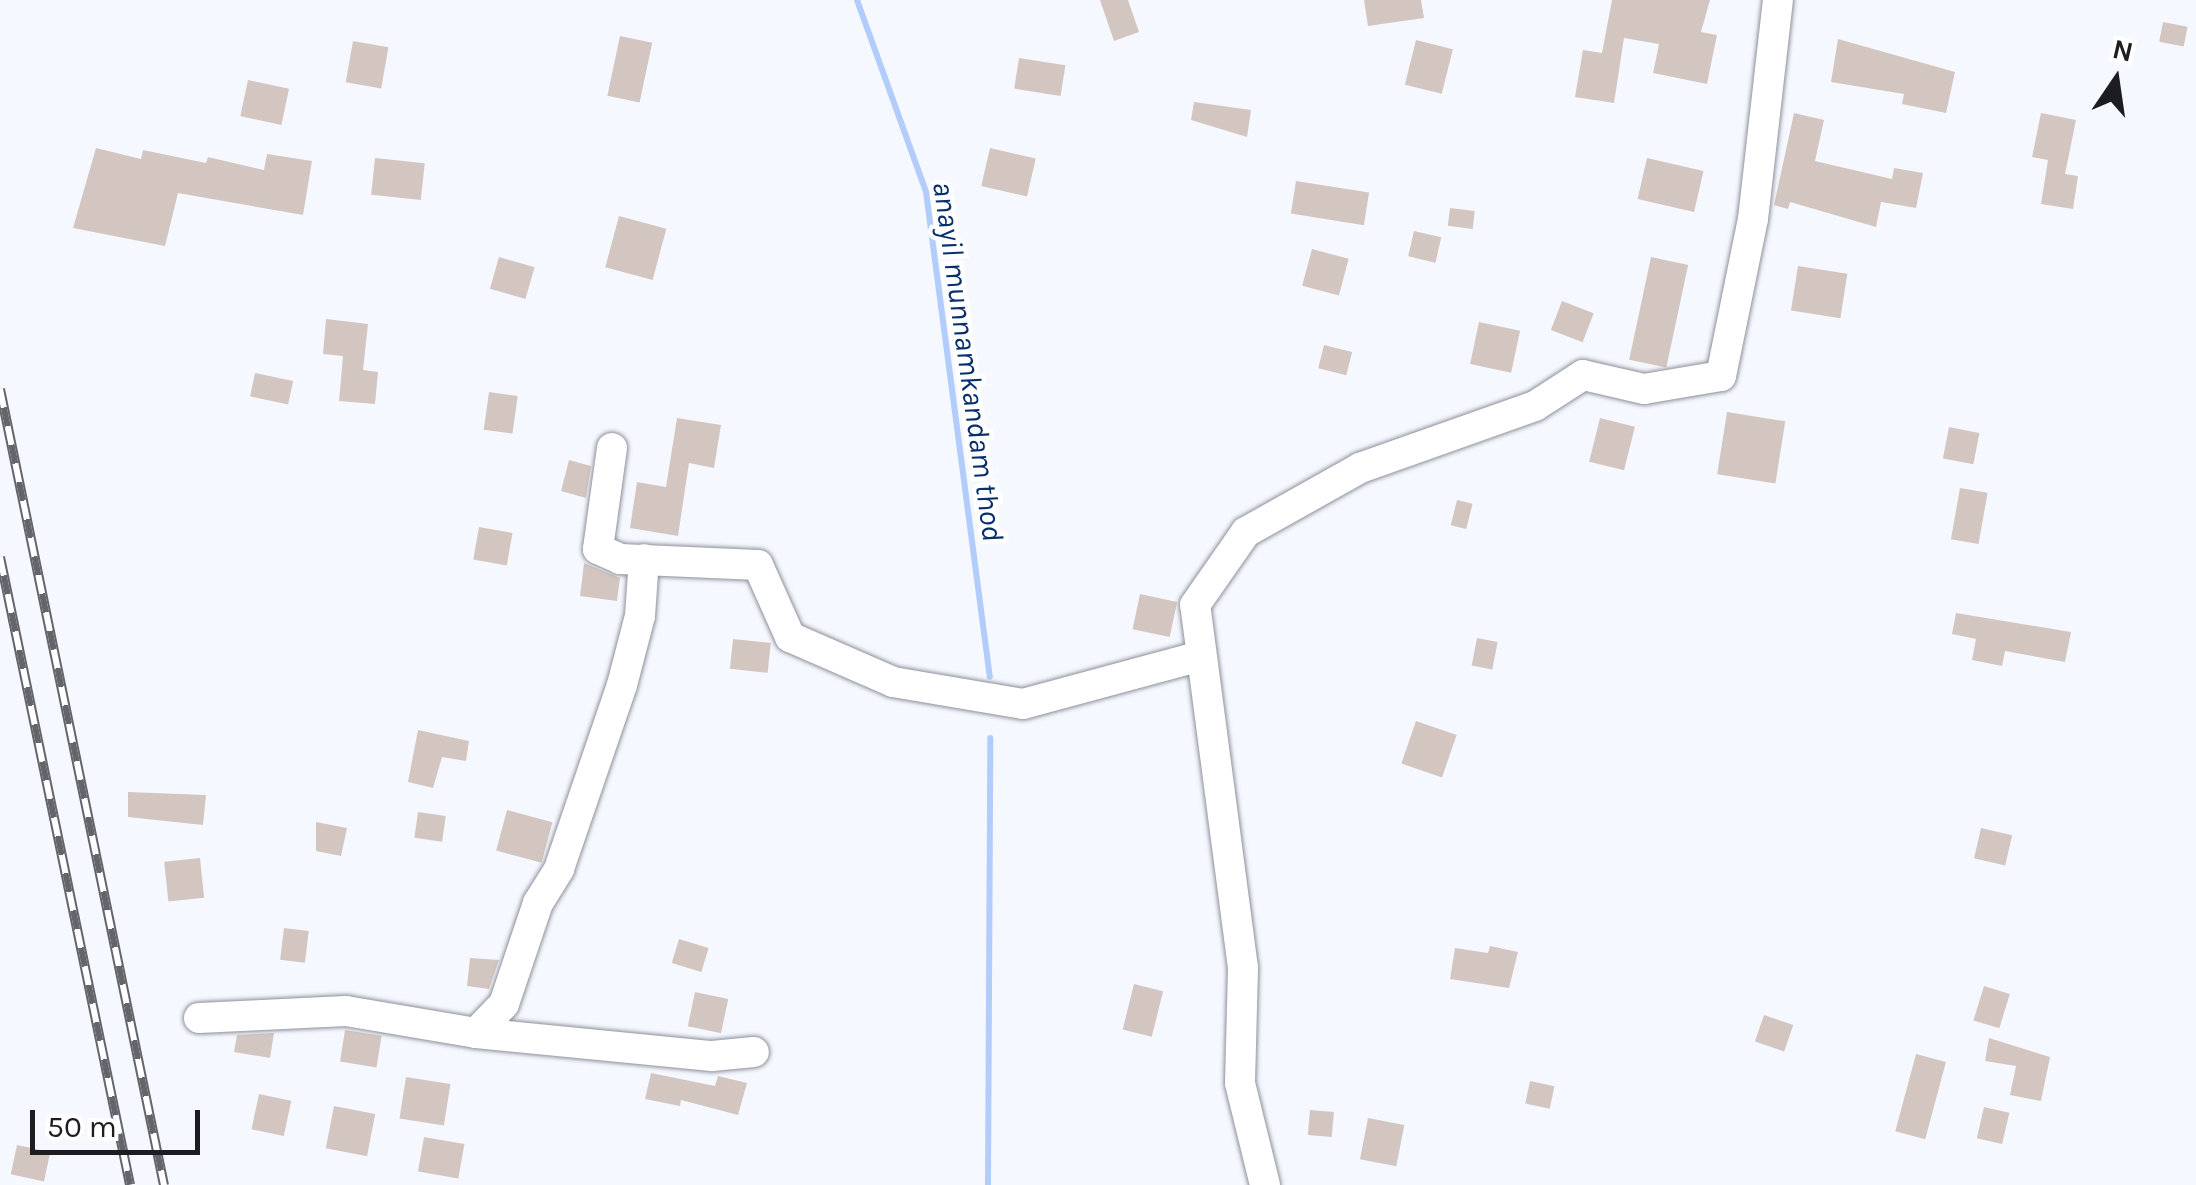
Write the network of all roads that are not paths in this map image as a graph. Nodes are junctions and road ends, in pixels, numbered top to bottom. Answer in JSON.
{"nodes":[{"id":1,"x":1778,"y":0,"type":"edge"},
{"id":2,"x":612,"y":448,"type":"dead end"},
{"id":3,"x":644,"y":560,"type":"junction"},
{"id":4,"x":1201,"y":656,"type":"junction"},
{"id":5,"x":199,"y":1018,"type":"dead end"},
{"id":6,"x":476,"y":1033,"type":"junction"},
{"id":7,"x":754,"y":1052,"type":"dead end"},
{"id":8,"x":1266,"y":1185,"type":"edge"}],
"edges":[{"from":1,"to":4,"type":"street"},
{"from":2,"to":3,"type":"street"},
{"from":3,"to":4,"type":"street"},
{"from":3,"to":6,"type":"street"},
{"from":4,"to":8,"type":"street"},
{"from":5,"to":6,"type":"street"},
{"from":6,"to":7,"type":"street"}]}
